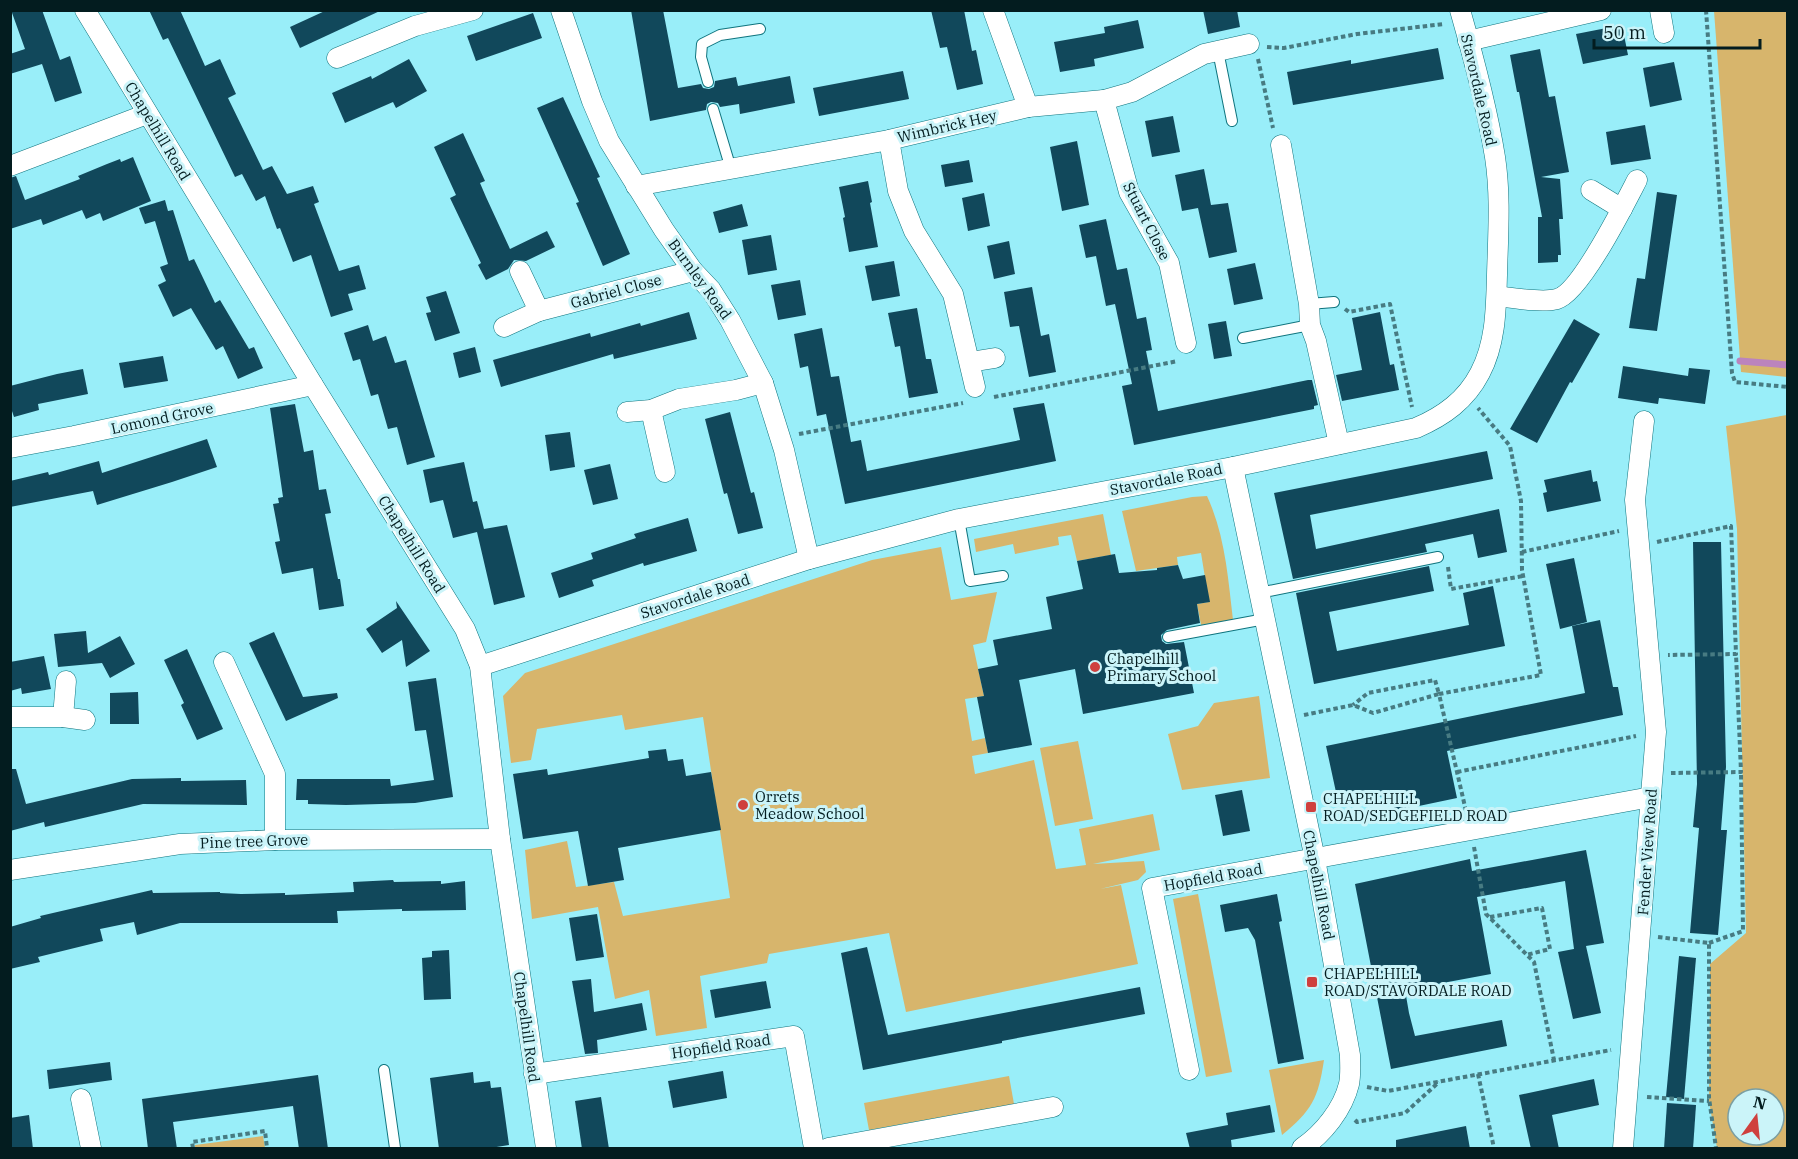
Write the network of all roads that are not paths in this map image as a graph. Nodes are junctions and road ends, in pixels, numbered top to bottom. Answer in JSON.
{"nodes":[{"id":1,"x":85,"y":10,"type":"edge"},
{"id":2,"x":473,"y":10,"type":"edge"},
{"id":3,"x":561,"y":10,"type":"edge"},
{"id":4,"x":993,"y":10,"type":"edge"},
{"id":5,"x":1601,"y":10,"type":"edge"},
{"id":6,"x":1660,"y":10,"type":"edge"},
{"id":7,"x":1462,"y":16,"type":"edge"},
{"id":8,"x":759,"y":29,"type":"dead end"},
{"id":9,"x":1664,"y":33,"type":"dead end"},
{"id":10,"x":1468,"y":41,"type":"junction"},
{"id":11,"x":1252,"y":45,"type":"road end"},
{"id":12,"x":1218,"y":51,"type":"junction"},
{"id":13,"x":337,"y":57,"type":"dead end"},
{"id":14,"x":708,"y":82,"type":"dead end"},
{"id":15,"x":1104,"y":100,"type":"junction"},
{"id":16,"x":1029,"y":108,"type":"junction"},
{"id":17,"x":713,"y":109,"type":"dead end"},
{"id":18,"x":147,"y":114,"type":"junction"},
{"id":19,"x":1232,"y":121,"type":"dead end"},
{"id":20,"x":889,"y":140,"type":"junction"},
{"id":21,"x":1281,"y":145,"type":"road end"},
{"id":22,"x":10,"y":166,"type":"edge"},
{"id":23,"x":731,"y":169,"type":"junction"},
{"id":24,"x":1637,"y":180,"type":"dead end"},
{"id":25,"x":636,"y":186,"type":"junction"},
{"id":26,"x":1592,"y":190,"type":"dead end"},
{"id":27,"x":1622,"y":209,"type":"junction"},
{"id":28,"x":693,"y":270,"type":"junction"},
{"id":29,"x":520,"y":271,"type":"dead end"},
{"id":30,"x":1497,"y":296,"type":"junction"},
{"id":31,"x":1334,"y":302,"type":"road end"},
{"id":32,"x":1309,"y":304,"type":"junction"},
{"id":33,"x":540,"y":311,"type":"junction"},
{"id":34,"x":1310,"y":325,"type":"junction"},
{"id":35,"x":504,"y":327,"type":"dead end"},
{"id":36,"x":1242,"y":338,"type":"dead end"},
{"id":37,"x":1186,"y":343,"type":"dead end"},
{"id":38,"x":995,"y":358,"type":"dead end"},
{"id":39,"x":970,"y":362,"type":"junction"},
{"id":40,"x":763,"y":383,"type":"junction"},
{"id":41,"x":313,"y":385,"type":"junction"},
{"id":42,"x":975,"y":387,"type":"dead end"},
{"id":43,"x":651,"y":410,"type":"junction"},
{"id":44,"x":627,"y":412,"type":"dead end"},
{"id":45,"x":1644,"y":421,"type":"dead end"},
{"id":46,"x":1339,"y":444,"type":"junction"},
{"id":47,"x":10,"y":448,"type":"edge"},
{"id":48,"x":1233,"y":467,"type":"junction"},
{"id":49,"x":665,"y":472,"type":"dead end"},
{"id":50,"x":959,"y":519,"type":"junction"},
{"id":51,"x":1438,"y":557,"type":"road end"},
{"id":52,"x":809,"y":559,"type":"junction"},
{"id":53,"x":1003,"y":576,"type":"dead end"},
{"id":54,"x":1259,"y":593,"type":"junction"},
{"id":55,"x":1264,"y":619,"type":"junction"},
{"id":56,"x":1168,"y":637,"type":"dead end"},
{"id":57,"x":224,"y":662,"type":"dead end"},
{"id":58,"x":480,"y":666,"type":"junction"},
{"id":59,"x":66,"y":681,"type":"dead end"},
{"id":60,"x":10,"y":717,"type":"edge"},
{"id":61,"x":63,"y":717,"type":"junction"},
{"id":62,"x":85,"y":720,"type":"dead end"},
{"id":63,"x":1651,"y":797,"type":"junction"},
{"id":64,"x":500,"y":839,"type":"junction"},
{"id":65,"x":274,"y":840,"type":"junction"},
{"id":66,"x":1315,"y":859,"type":"junction"},
{"id":67,"x":10,"y":870,"type":"edge"},
{"id":68,"x":384,"y":1070,"type":"dead end"},
{"id":69,"x":1189,"y":1070,"type":"dead end"},
{"id":70,"x":534,"y":1074,"type":"junction"},
{"id":71,"x":81,"y":1099,"type":"dead end"},
{"id":72,"x":1053,"y":1107,"type":"dead end"},
{"id":73,"x":91,"y":1149,"type":"edge"},
{"id":74,"x":395,"y":1149,"type":"edge"},
{"id":75,"x":546,"y":1149,"type":"edge"},
{"id":76,"x":814,"y":1149,"type":"edge"},
{"id":77,"x":828,"y":1149,"type":"edge"},
{"id":78,"x":1302,"y":1149,"type":"edge"},
{"id":79,"x":1623,"y":1149,"type":"edge"}],
"edges":[{"from":1,"to":18,"type":"street","name":"Chapelhill Road"},
{"from":2,"to":13,"type":"street"},
{"from":3,"to":25,"type":"street","name":"Burnley Road"},
{"from":4,"to":16,"type":"street"},
{"from":5,"to":10,"type":"street"},
{"from":6,"to":9,"type":"street"},
{"from":7,"to":10,"type":"street","name":"Stavordale Road"},
{"from":8,"to":14,"type":"lane"},
{"from":10,"to":30,"type":"street","name":"Stavordale Road"},
{"from":11,"to":12,"type":"street","name":"Wimbrick Hey"},
{"from":12,"to":15,"type":"street","name":"Wimbrick Hey"},
{"from":12,"to":19,"type":"lane"},
{"from":15,"to":16,"type":"street","name":"Wimbrick Hey"},
{"from":15,"to":37,"type":"street","name":"Stuart Close"},
{"from":16,"to":20,"type":"street","name":"Wimbrick Hey"},
{"from":17,"to":23,"type":"lane"},
{"from":18,"to":22,"type":"street"},
{"from":18,"to":41,"type":"street","name":"Chapelhill Road"},
{"from":20,"to":23,"type":"street","name":"Wimbrick Hey"},
{"from":20,"to":39,"type":"street"},
{"from":21,"to":32,"type":"street"},
{"from":23,"to":25,"type":"street","name":"Wimbrick Hey"},
{"from":24,"to":27,"type":"street"},
{"from":25,"to":28,"type":"street","name":"Burnley Road"},
{"from":26,"to":27,"type":"street"},
{"from":27,"to":30,"type":"street"},
{"from":28,"to":33,"type":"street","name":"Gabriel Close"},
{"from":28,"to":40,"type":"street","name":"Burnley Road"},
{"from":29,"to":33,"type":"street"},
{"from":30,"to":46,"type":"street","name":"Stavordale Road"},
{"from":31,"to":32,"type":"lane"},
{"from":32,"to":34,"type":"street"},
{"from":33,"to":35,"type":"street","name":"Gabriel Close"},
{"from":34,"to":36,"type":"lane"},
{"from":34,"to":46,"type":"street"},
{"from":38,"to":39,"type":"street"},
{"from":39,"to":42,"type":"street"},
{"from":40,"to":43,"type":"street"},
{"from":40,"to":52,"type":"street","name":"Burnley Road"},
{"from":41,"to":47,"type":"street","name":"Lomond Grove"},
{"from":41,"to":58,"type":"street","name":"Chapelhill Road"},
{"from":43,"to":44,"type":"street"},
{"from":43,"to":49,"type":"street"},
{"from":45,"to":63,"type":"street","name":"Fender View Road"},
{"from":46,"to":48,"type":"street","name":"Stavordale Road"},
{"from":48,"to":50,"type":"street","name":"Stavordale Road"},
{"from":48,"to":54,"type":"street","name":"Chapelhill Road"},
{"from":50,"to":52,"type":"street","name":"Stavordale Road"},
{"from":50,"to":53,"type":"lane"},
{"from":51,"to":54,"type":"lane"},
{"from":52,"to":58,"type":"street","name":"Stavordale Road"},
{"from":54,"to":55,"type":"street","name":"Chapelhill Road"},
{"from":55,"to":56,"type":"lane"},
{"from":55,"to":66,"type":"street","name":"Chapelhill Road"},
{"from":57,"to":65,"type":"street"},
{"from":58,"to":64,"type":"street","name":"Chapelhill Road"},
{"from":59,"to":61,"type":"street"},
{"from":60,"to":61,"type":"street"},
{"from":61,"to":62,"type":"street"},
{"from":63,"to":66,"type":"street"},
{"from":63,"to":79,"type":"street","name":"Fender View Road"},
{"from":64,"to":65,"type":"street","name":"Pine tree Grove"},
{"from":64,"to":70,"type":"street","name":"Chapelhill Road"},
{"from":65,"to":67,"type":"street","name":"Pine tree Grove"},
{"from":66,"to":69,"type":"street","name":"Hopfield Road"},
{"from":66,"to":78,"type":"street","name":"Chapelhill Road"},
{"from":68,"to":74,"type":"lane"},
{"from":70,"to":75,"type":"street","name":"Chapelhill Road"},
{"from":70,"to":76,"type":"street","name":"Hopfield Road"},
{"from":71,"to":73,"type":"street"},
{"from":72,"to":77,"type":"street"}]}
